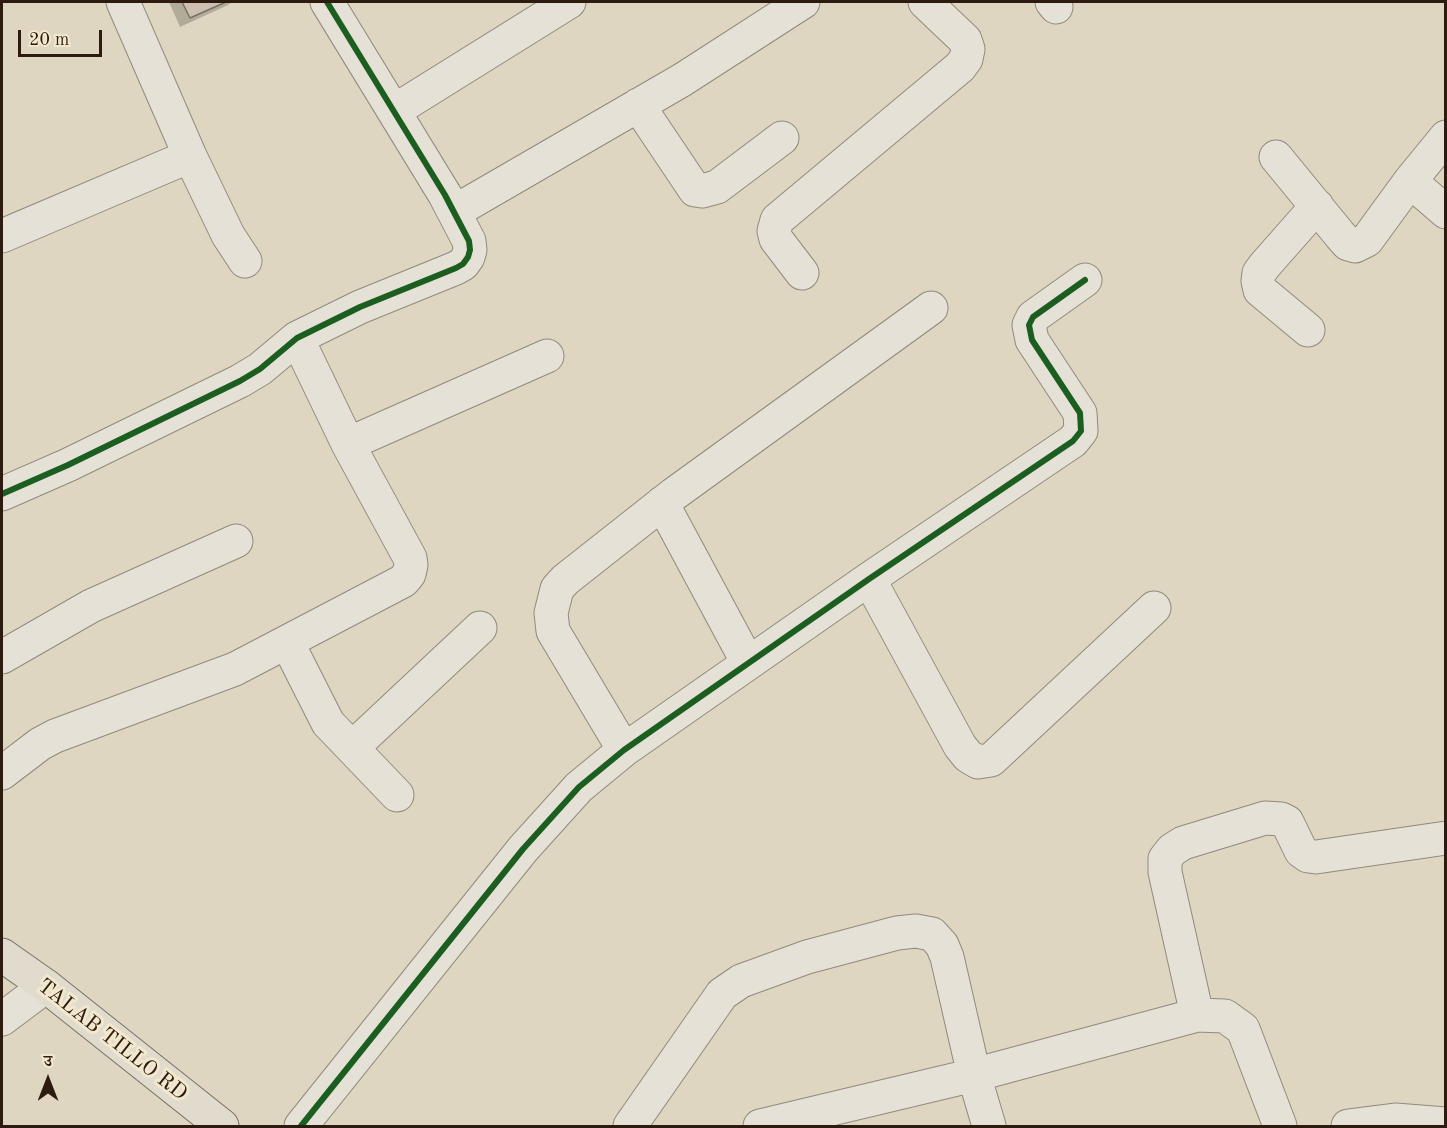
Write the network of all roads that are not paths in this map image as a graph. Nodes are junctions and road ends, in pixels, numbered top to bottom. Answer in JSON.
{"nodes":[{"id":1,"x":123,"y":2,"type":"edge"},
{"id":2,"x":327,"y":2,"type":"edge"},
{"id":3,"x":569,"y":2,"type":"edge"},
{"id":4,"x":803,"y":2,"type":"edge"},
{"id":5,"x":925,"y":2,"type":"edge"},
{"id":6,"x":638,"y":105,"type":"junction"},
{"id":7,"x":394,"y":111,"type":"junction"},
{"id":8,"x":1446,"y":137,"type":"edge"},
{"id":9,"x":782,"y":138,"type":"dead end"},
{"id":10,"x":190,"y":156,"type":"junction"},
{"id":11,"x":1276,"y":157,"type":"dead end"},
{"id":12,"x":1410,"y":181,"type":"junction"},
{"id":13,"x":1317,"y":206,"type":"junction"},
{"id":14,"x":1446,"y":212,"type":"edge"},
{"id":15,"x":454,"y":213,"type":"junction"},
{"id":16,"x":2,"y":236,"type":"edge"},
{"id":17,"x":245,"y":261,"type":"dead end"},
{"id":18,"x":802,"y":273,"type":"dead end"},
{"id":19,"x":1085,"y":280,"type":"dead end"},
{"id":20,"x":931,"y":308,"type":"dead end"},
{"id":21,"x":1308,"y":330,"type":"dead end"},
{"id":22,"x":297,"y":338,"type":"junction"},
{"id":23,"x":547,"y":356,"type":"dead end"},
{"id":24,"x":348,"y":444,"type":"junction"},
{"id":25,"x":2,"y":494,"type":"edge"},
{"id":26,"x":662,"y":503,"type":"junction"},
{"id":27,"x":236,"y":541,"type":"dead end"},
{"id":28,"x":869,"y":579,"type":"junction"},
{"id":29,"x":1154,"y":608,"type":"dead end"},
{"id":30,"x":480,"y":628,"type":"dead end"},
{"id":31,"x":287,"y":642,"type":"junction"},
{"id":32,"x":2,"y":657,"type":"edge"},
{"id":33,"x":748,"y":663,"type":"junction"},
{"id":34,"x":352,"y":748,"type":"junction"},
{"id":35,"x":624,"y":750,"type":"junction"},
{"id":36,"x":2,"y":773,"type":"edge"},
{"id":37,"x":397,"y":795,"type":"dead end"},
{"id":38,"x":1446,"y":838,"type":"edge"},
{"id":39,"x":2,"y":955,"type":"edge"},
{"id":40,"x":46,"y":986,"type":"junction"},
{"id":41,"x":1197,"y":1015,"type":"junction"},
{"id":42,"x":2,"y":1019,"type":"edge"},
{"id":43,"x":974,"y":1075,"type":"junction"},
{"id":44,"x":1446,"y":1124,"type":"edge"},
{"id":45,"x":222,"y":1126,"type":"edge"},
{"id":46,"x":301,"y":1126,"type":"edge"},
{"id":47,"x":630,"y":1126,"type":"edge"},
{"id":48,"x":760,"y":1126,"type":"edge"},
{"id":49,"x":989,"y":1126,"type":"edge"},
{"id":50,"x":1280,"y":1126,"type":"edge"},
{"id":51,"x":1348,"y":1126,"type":"edge"}],
"edges":[{"from":1,"to":10,"type":"street"},
{"from":2,"to":7,"type":"street"},
{"from":3,"to":7,"type":"street"},
{"from":4,"to":6,"type":"street"},
{"from":5,"to":18,"type":"street"},
{"from":6,"to":9,"type":"street"},
{"from":6,"to":15,"type":"street"},
{"from":7,"to":15,"type":"street"},
{"from":8,"to":12,"type":"street"},
{"from":10,"to":16,"type":"street"},
{"from":10,"to":17,"type":"street"},
{"from":11,"to":13,"type":"street"},
{"from":12,"to":13,"type":"street"},
{"from":12,"to":14,"type":"street"},
{"from":13,"to":21,"type":"street"},
{"from":15,"to":22,"type":"street"},
{"from":19,"to":28,"type":"street"},
{"from":20,"to":26,"type":"street"},
{"from":22,"to":24,"type":"street"},
{"from":22,"to":25,"type":"street"},
{"from":23,"to":24,"type":"street"},
{"from":24,"to":31,"type":"street"},
{"from":26,"to":33,"type":"street"},
{"from":26,"to":35,"type":"street"},
{"from":27,"to":32,"type":"street"},
{"from":28,"to":29,"type":"street"},
{"from":28,"to":33,"type":"street"},
{"from":30,"to":34,"type":"street"},
{"from":31,"to":34,"type":"street"},
{"from":31,"to":36,"type":"street"},
{"from":33,"to":35,"type":"street"},
{"from":34,"to":37,"type":"street"},
{"from":35,"to":46,"type":"street"},
{"from":38,"to":41,"type":"street"},
{"from":39,"to":40,"type":"main road","name":"TALAB TILLO RD"},
{"from":40,"to":42,"type":"street"},
{"from":40,"to":45,"type":"main road","name":"TALAB TILLO RD"},
{"from":41,"to":43,"type":"street"},
{"from":41,"to":50,"type":"street"},
{"from":43,"to":47,"type":"street"},
{"from":43,"to":48,"type":"street"},
{"from":43,"to":49,"type":"street"},
{"from":44,"to":51,"type":"street"}]}
